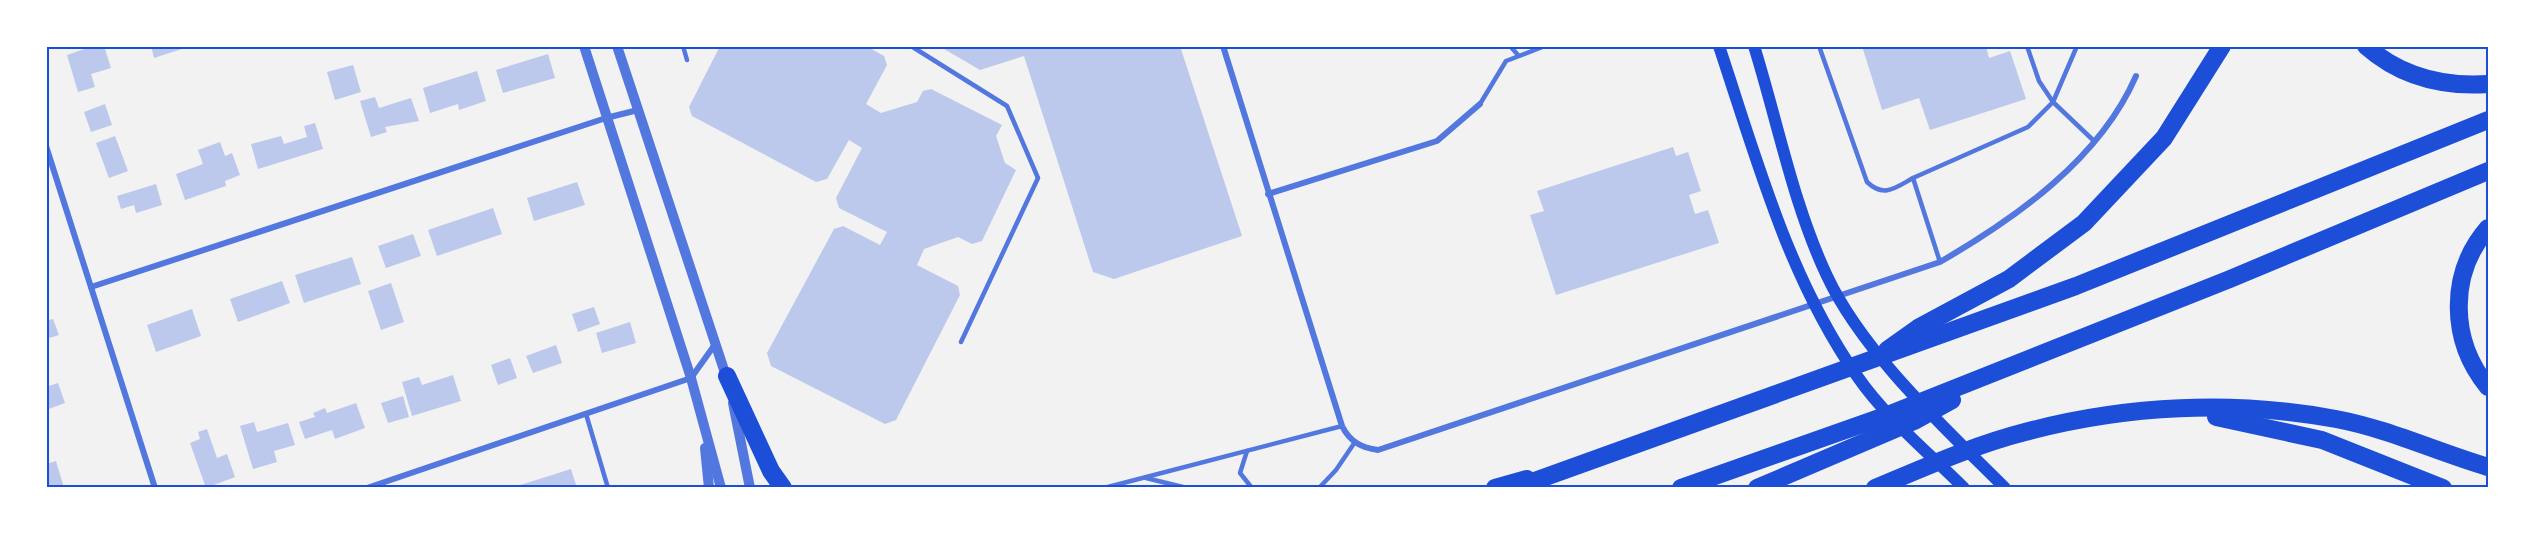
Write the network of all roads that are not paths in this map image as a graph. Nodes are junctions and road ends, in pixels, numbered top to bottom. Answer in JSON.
{"nodes":[{"id":1,"x":584,"y":46,"type":"edge"},
{"id":2,"x":617,"y":46,"type":"edge"},
{"id":3,"x":683,"y":46,"type":"edge"},
{"id":4,"x":911,"y":46,"type":"edge"},
{"id":5,"x":1223,"y":46,"type":"edge"},
{"id":6,"x":1510,"y":46,"type":"edge"},
{"id":7,"x":1545,"y":46,"type":"edge"},
{"id":8,"x":1719,"y":46,"type":"edge"},
{"id":9,"x":1754,"y":46,"type":"edge"},
{"id":10,"x":1819,"y":46,"type":"edge"},
{"id":11,"x":2027,"y":46,"type":"edge"},
{"id":12,"x":2077,"y":46,"type":"edge"},
{"id":13,"x":2222,"y":46,"type":"edge"},
{"id":14,"x":2366,"y":46,"type":"edge"},
{"id":15,"x":1518,"y":56,"type":"junction"},
{"id":16,"x":687,"y":60,"type":"dead end"},
{"id":17,"x":2136,"y":76,"type":"dead end"},
{"id":18,"x":2488,"y":84,"type":"edge"},
{"id":19,"x":2053,"y":102,"type":"junction"},
{"id":20,"x":1480,"y":104,"type":"joint"},
{"id":21,"x":638,"y":110,"type":"junction"},
{"id":22,"x":606,"y":118,"type":"junction"},
{"id":23,"x":2488,"y":120,"type":"edge"},
{"id":24,"x":2093,"y":140,"type":"junction"},
{"id":25,"x":46,"y":146,"type":"edge"},
{"id":26,"x":2488,"y":171,"type":"edge"},
{"id":27,"x":1913,"y":178,"type":"junction"},
{"id":28,"x":1268,"y":194,"type":"junction"},
{"id":29,"x":2488,"y":228,"type":"edge"},
{"id":30,"x":1940,"y":262,"type":"junction"},
{"id":31,"x":91,"y":287,"type":"junction"},
{"id":32,"x":961,"y":342,"type":"dead end"},
{"id":33,"x":716,"y":343,"type":"junction"},
{"id":34,"x":2024,"y":361,"type":"junction"},
{"id":35,"x":1870,"y":362,"type":"junction"},
{"id":36,"x":727,"y":376,"type":"junction"},
{"id":37,"x":691,"y":378,"type":"junction"},
{"id":38,"x":2488,"y":387,"type":"edge"},
{"id":39,"x":2136,"y":409,"type":"junction"},
{"id":40,"x":586,"y":414,"type":"junction"},
{"id":41,"x":703,"y":421,"type":"junction"},
{"id":42,"x":1342,"y":426,"type":"junction"},
{"id":43,"x":1355,"y":442,"type":"junction"},
{"id":44,"x":1247,"y":452,"type":"junction"},
{"id":45,"x":1581,"y":464,"type":"junction"},
{"id":46,"x":2488,"y":467,"type":"edge"},
{"id":47,"x":1143,"y":478,"type":"junction"},
{"id":48,"x":155,"y":488,"type":"edge"},
{"id":49,"x":367,"y":488,"type":"edge"},
{"id":50,"x":608,"y":488,"type":"edge"},
{"id":51,"x":709,"y":488,"type":"edge"},
{"id":52,"x":721,"y":488,"type":"edge"},
{"id":53,"x":750,"y":488,"type":"edge"},
{"id":54,"x":783,"y":488,"type":"edge"},
{"id":55,"x":1104,"y":488,"type":"edge"},
{"id":56,"x":1187,"y":488,"type":"edge"},
{"id":57,"x":1252,"y":488,"type":"edge"},
{"id":58,"x":1319,"y":488,"type":"edge"},
{"id":59,"x":1495,"y":488,"type":"edge"},
{"id":60,"x":1515,"y":488,"type":"edge"},
{"id":61,"x":1681,"y":488,"type":"edge"},
{"id":62,"x":1757,"y":488,"type":"edge"},
{"id":63,"x":1875,"y":488,"type":"edge"},
{"id":64,"x":1964,"y":488,"type":"edge"},
{"id":65,"x":2005,"y":488,"type":"edge"},
{"id":66,"x":2443,"y":488,"type":"edge"}],
"edges":[{"from":1,"to":22,"type":"street"},
{"from":2,"to":21,"type":"street"},
{"from":3,"to":16,"type":"lane"},
{"from":4,"to":32,"type":"lane"},
{"from":5,"to":28,"type":"street"},
{"from":6,"to":15,"type":"lane"},
{"from":7,"to":15,"type":"lane"},
{"from":8,"to":64,"type":"main road"},
{"from":9,"to":65,"type":"main road"},
{"from":10,"to":27,"type":"lane"},
{"from":11,"to":19,"type":"lane"},
{"from":12,"to":19,"type":"lane"},
{"from":13,"to":35,"type":"highway"},
{"from":14,"to":18,"type":"highway"},
{"from":15,"to":20,"type":"lane"},
{"from":17,"to":24,"type":"street"},
{"from":19,"to":24,"type":"lane"},
{"from":19,"to":27,"type":"lane"},
{"from":20,"to":28,"type":"street"},
{"from":21,"to":22,"type":"street"},
{"from":21,"to":33,"type":"street"},
{"from":22,"to":31,"type":"street"},
{"from":22,"to":37,"type":"street"},
{"from":23,"to":35,"type":"highway"},
{"from":24,"to":30,"type":"street"},
{"from":25,"to":31,"type":"street"},
{"from":26,"to":34,"type":"highway"},
{"from":27,"to":30,"type":"lane"},
{"from":28,"to":42,"type":"street"},
{"from":29,"to":38,"type":"highway"},
{"from":30,"to":43,"type":"street"},
{"from":31,"to":48,"type":"street"},
{"from":33,"to":36,"type":"street"},
{"from":33,"to":37,"type":"street"},
{"from":34,"to":61,"type":"highway"},
{"from":34,"to":62,"type":"highway"},
{"from":35,"to":45,"type":"highway"},
{"from":36,"to":53,"type":"street"},
{"from":36,"to":54,"type":"highway"},
{"from":37,"to":40,"type":"street"},
{"from":37,"to":41,"type":"street"},
{"from":39,"to":46,"type":"highway"},
{"from":39,"to":63,"type":"highway"},
{"from":39,"to":66,"type":"highway"},
{"from":40,"to":49,"type":"street"},
{"from":40,"to":50,"type":"lane"},
{"from":41,"to":51,"type":"street"},
{"from":41,"to":52,"type":"street"},
{"from":42,"to":43,"type":"street"},
{"from":42,"to":44,"type":"lane"},
{"from":43,"to":58,"type":"lane"},
{"from":44,"to":47,"type":"lane"},
{"from":44,"to":57,"type":"lane"},
{"from":45,"to":59,"type":"highway"},
{"from":45,"to":60,"type":"highway"},
{"from":47,"to":55,"type":"lane"},
{"from":47,"to":56,"type":"lane"}]}
